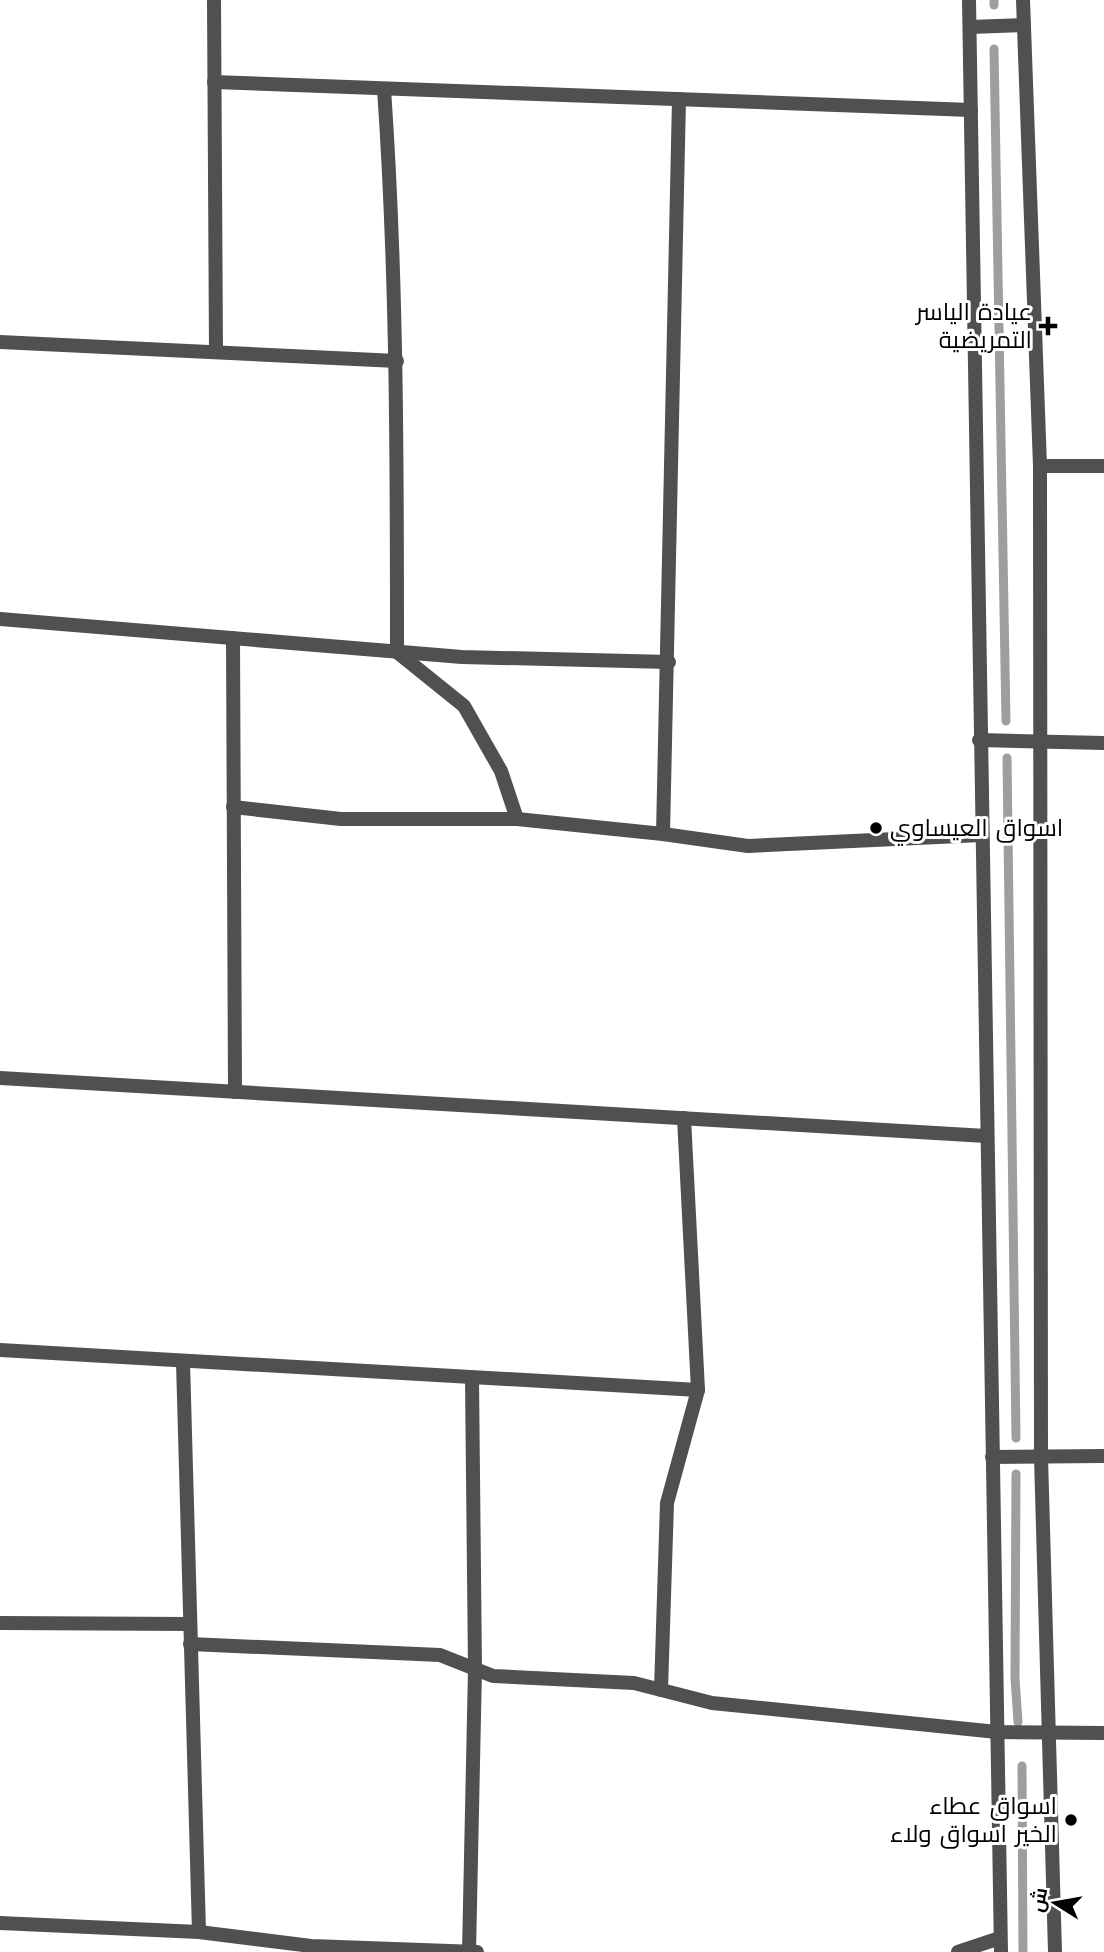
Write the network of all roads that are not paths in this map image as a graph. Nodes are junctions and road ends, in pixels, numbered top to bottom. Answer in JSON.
{"nodes":[{"id":1,"x":214,"y":0,"type":"edge"},
{"id":2,"x":969,"y":0,"type":"edge"},
{"id":3,"x":1023,"y":0,"type":"edge"},
{"id":4,"x":1024,"y":25,"type":"junction"},
{"id":5,"x":970,"y":27,"type":"junction"},
{"id":6,"x":214,"y":82,"type":"junction"},
{"id":7,"x":384,"y":89,"type":"junction"},
{"id":8,"x":680,"y":99,"type":"junction"},
{"id":9,"x":971,"y":110,"type":"junction"},
{"id":10,"x":0,"y":342,"type":"edge"},
{"id":11,"x":216,"y":352,"type":"junction"},
{"id":12,"x":397,"y":361,"type":"junction"},
{"id":13,"x":1040,"y":466,"type":"junction"},
{"id":14,"x":1104,"y":466,"type":"edge"},
{"id":15,"x":0,"y":619,"type":"edge"},
{"id":16,"x":233,"y":638,"type":"junction"},
{"id":17,"x":397,"y":652,"type":"junction"},
{"id":18,"x":669,"y":662,"type":"junction"},
{"id":19,"x":979,"y":740,"type":"junction"},
{"id":20,"x":1038,"y":741,"type":"junction"},
{"id":21,"x":1104,"y":743,"type":"edge"},
{"id":22,"x":233,"y":807,"type":"junction"},
{"id":23,"x":517,"y":819,"type":"junction"},
{"id":24,"x":663,"y":834,"type":"junction"},
{"id":25,"x":981,"y":835,"type":"junction"},
{"id":26,"x":0,"y":1078,"type":"edge"},
{"id":27,"x":235,"y":1092,"type":"junction"},
{"id":28,"x":684,"y":1118,"type":"junction"},
{"id":29,"x":986,"y":1136,"type":"junction"},
{"id":30,"x":0,"y":1350,"type":"edge"},
{"id":31,"x":183,"y":1362,"type":"junction"},
{"id":32,"x":472,"y":1378,"type":"junction"},
{"id":33,"x":698,"y":1390,"type":"junction"},
{"id":34,"x":1104,"y":1456,"type":"edge"},
{"id":35,"x":992,"y":1457,"type":"junction"},
{"id":36,"x":1041,"y":1457,"type":"junction"},
{"id":37,"x":0,"y":1623,"type":"edge"},
{"id":38,"x":190,"y":1624,"type":"junction"},
{"id":39,"x":190,"y":1644,"type":"junction"},
{"id":40,"x":475,"y":1669,"type":"junction"},
{"id":41,"x":661,"y":1690,"type":"junction"},
{"id":42,"x":997,"y":1732,"type":"junction"},
{"id":43,"x":1050,"y":1732,"type":"junction"},
{"id":44,"x":1104,"y":1733,"type":"edge"},
{"id":45,"x":0,"y":1923,"type":"edge"},
{"id":46,"x":199,"y":1933,"type":"junction"},
{"id":47,"x":1000,"y":1945,"type":"edge"},
{"id":48,"x":400,"y":1950,"type":"edge"},
{"id":49,"x":469,"y":1952,"type":"edge"},
{"id":50,"x":477,"y":1952,"type":"edge"},
{"id":51,"x":958,"y":1952,"type":"edge"},
{"id":52,"x":1055,"y":1952,"type":"edge"}],
"edges":[{"from":1,"to":6,"type":"street"},
{"from":2,"to":5,"type":"street"},
{"from":3,"to":4,"type":"street"},
{"from":4,"to":5,"type":"street"},
{"from":4,"to":13,"type":"street"},
{"from":5,"to":9,"type":"street"},
{"from":6,"to":7,"type":"street"},
{"from":6,"to":11,"type":"street"},
{"from":7,"to":8,"type":"street"},
{"from":7,"to":12,"type":"street"},
{"from":8,"to":9,"type":"street"},
{"from":8,"to":18,"type":"street"},
{"from":9,"to":19,"type":"street"},
{"from":10,"to":11,"type":"street"},
{"from":11,"to":12,"type":"street"},
{"from":12,"to":17,"type":"street"},
{"from":13,"to":14,"type":"street"},
{"from":13,"to":20,"type":"street"},
{"from":15,"to":16,"type":"street"},
{"from":16,"to":17,"type":"street"},
{"from":16,"to":22,"type":"street"},
{"from":17,"to":18,"type":"street"},
{"from":17,"to":23,"type":"street"},
{"from":18,"to":24,"type":"street"},
{"from":19,"to":20,"type":"street"},
{"from":19,"to":25,"type":"street"},
{"from":20,"to":21,"type":"street"},
{"from":20,"to":36,"type":"street"},
{"from":22,"to":23,"type":"street"},
{"from":22,"to":27,"type":"street"},
{"from":23,"to":24,"type":"street"},
{"from":24,"to":25,"type":"street"},
{"from":25,"to":29,"type":"street"},
{"from":26,"to":27,"type":"street"},
{"from":27,"to":28,"type":"street"},
{"from":28,"to":29,"type":"street"},
{"from":28,"to":33,"type":"street"},
{"from":29,"to":35,"type":"street"},
{"from":30,"to":31,"type":"street"},
{"from":31,"to":32,"type":"street"},
{"from":31,"to":38,"type":"street"},
{"from":32,"to":33,"type":"street"},
{"from":32,"to":40,"type":"street"},
{"from":33,"to":41,"type":"street"},
{"from":34,"to":36,"type":"street"},
{"from":35,"to":36,"type":"street"},
{"from":35,"to":42,"type":"street"},
{"from":36,"to":43,"type":"street"},
{"from":37,"to":38,"type":"street"},
{"from":38,"to":39,"type":"street"},
{"from":39,"to":40,"type":"street"},
{"from":39,"to":46,"type":"street"},
{"from":40,"to":41,"type":"street"},
{"from":40,"to":49,"type":"street"},
{"from":41,"to":42,"type":"street"},
{"from":42,"to":43,"type":"street"},
{"from":42,"to":47,"type":"street"},
{"from":43,"to":44,"type":"street"},
{"from":43,"to":52,"type":"street"},
{"from":45,"to":46,"type":"street"},
{"from":46,"to":48,"type":"street"},
{"from":47,"to":51,"type":"street"},
{"from":48,"to":49,"type":"street"},
{"from":49,"to":50,"type":"street"}]}
